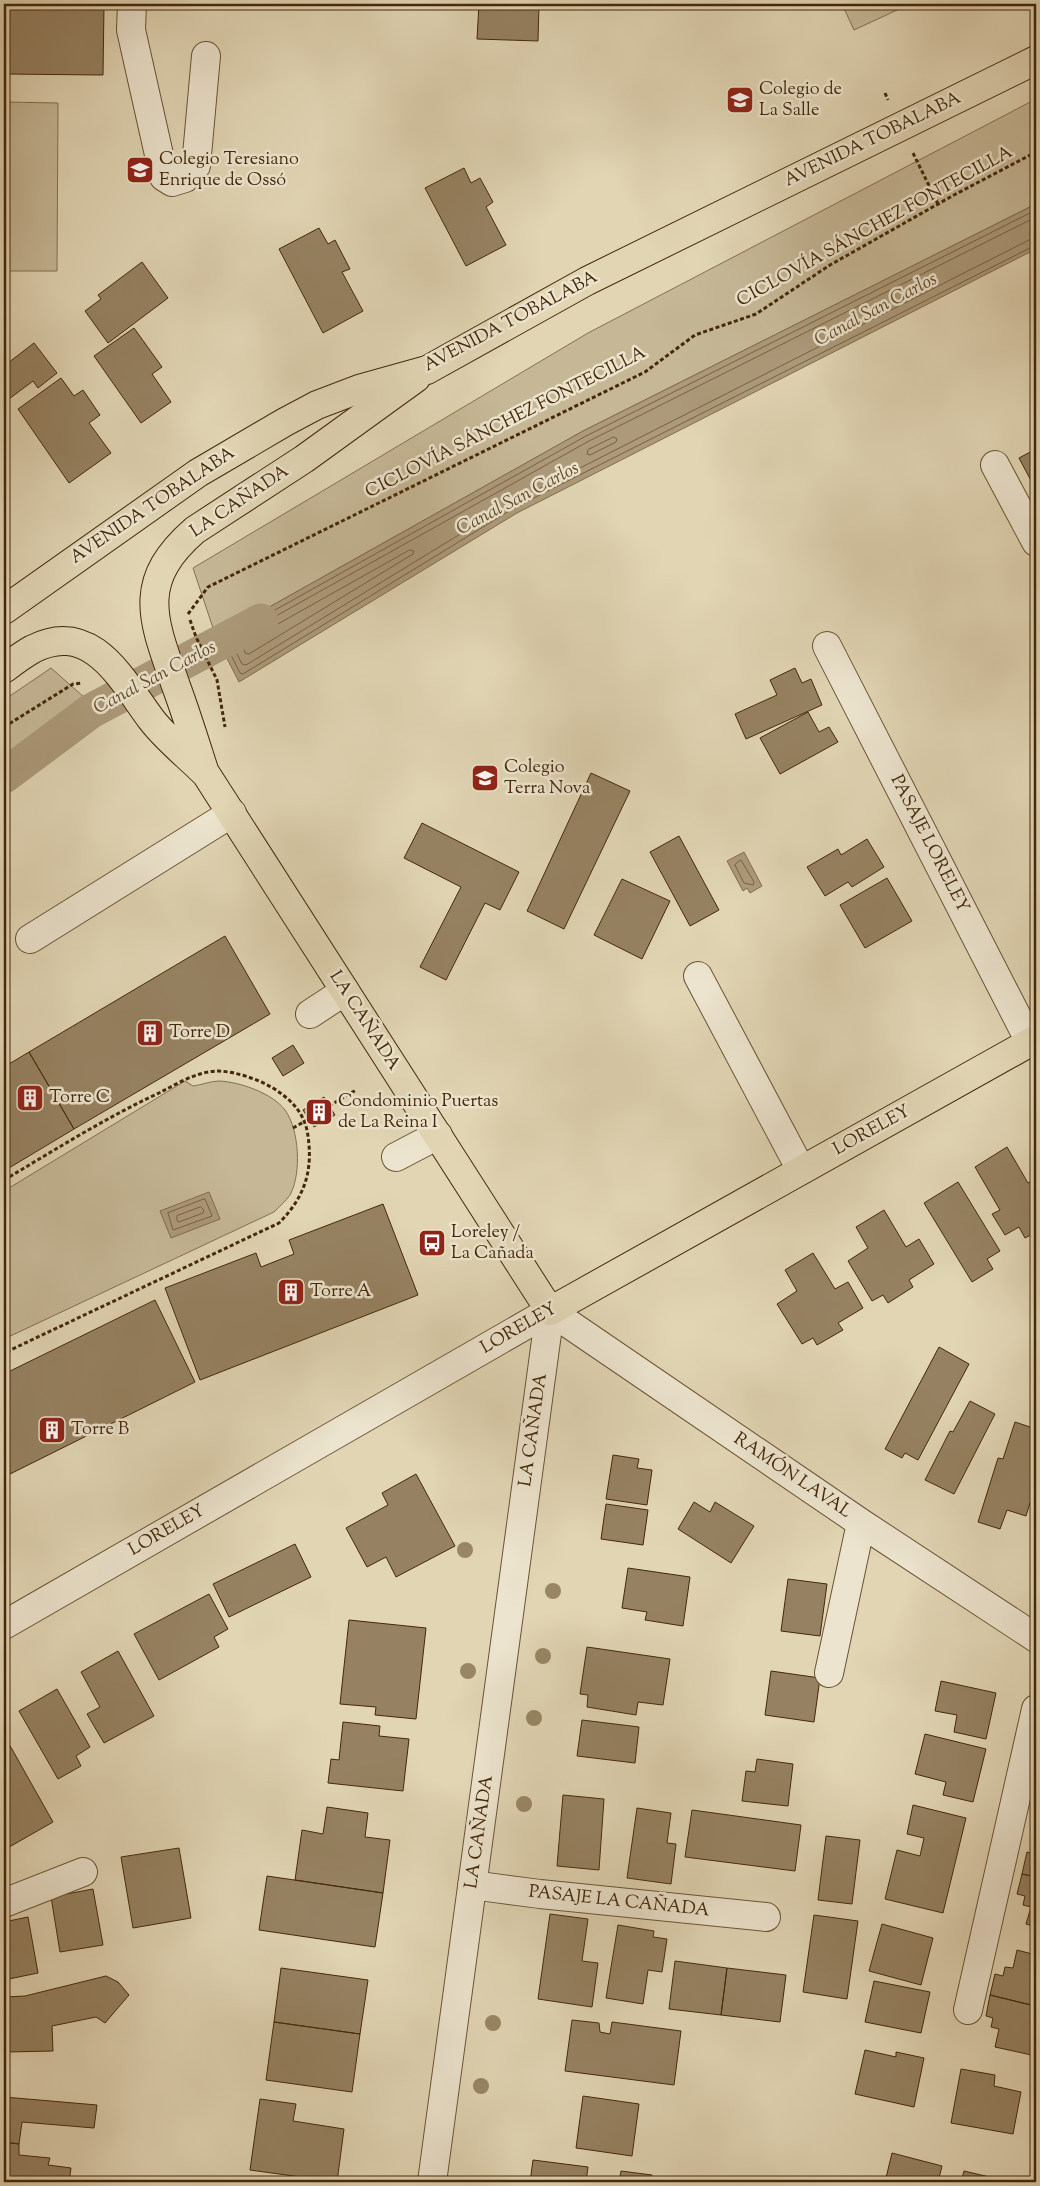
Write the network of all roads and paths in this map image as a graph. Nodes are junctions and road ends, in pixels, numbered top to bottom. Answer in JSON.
{"nodes":[{"id":1,"x":132,"y":4,"type":"edge"},
{"id":2,"x":206,"y":56,"type":"dead end"},
{"id":3,"x":1036,"y":60,"type":"edge"},
{"id":4,"x":1036,"y":152,"type":"edge"},
{"id":5,"x":427,"y":370,"type":"junction"},
{"id":6,"x":995,"y":465,"type":"dead end"},
{"id":7,"x":1036,"y":542,"type":"edge"},
{"id":8,"x":4,"y":610,"type":"edge"},
{"id":9,"x":827,"y":646,"type":"dead end"},
{"id":10,"x":4,"y":669,"type":"edge"},
{"id":11,"x":217,"y":680,"type":"dead end"},
{"id":12,"x":87,"y":685,"type":"dead end"},
{"id":13,"x":4,"y":728,"type":"edge"},
{"id":14,"x":206,"y":774,"type":"junction"},
{"id":15,"x":232,"y":814,"type":"junction"},
{"id":16,"x":30,"y":939,"type":"dead end"},
{"id":17,"x":698,"y":976,"type":"dead end"},
{"id":18,"x":345,"y":991,"type":"junction"},
{"id":19,"x":310,"y":1014,"type":"dead end"},
{"id":20,"x":1033,"y":1040,"type":"edge"},
{"id":21,"x":356,"y":1090,"type":"dead end"},
{"id":22,"x":329,"y":1106,"type":"dead end"},
{"id":23,"x":307,"y":1120,"type":"junction"},
{"id":24,"x":293,"y":1128,"type":"dead end"},
{"id":25,"x":438,"y":1135,"type":"junction"},
{"id":26,"x":396,"y":1157,"type":"dead end"},
{"id":27,"x":801,"y":1170,"type":"junction"},
{"id":28,"x":4,"y":1180,"type":"edge"},
{"id":29,"x":550,"y":1311,"type":"junction"},
{"id":30,"x":4,"y":1353,"type":"edge"},
{"id":31,"x":862,"y":1523,"type":"junction"},
{"id":32,"x":4,"y":1625,"type":"edge"},
{"id":33,"x":1036,"y":1638,"type":"edge"},
{"id":34,"x":829,"y":1673,"type":"dead end"},
{"id":35,"x":1036,"y":1709,"type":"edge"},
{"id":36,"x":83,"y":1872,"type":"dead end"},
{"id":37,"x":472,"y":1885,"type":"junction"},
{"id":38,"x":4,"y":1903,"type":"edge"},
{"id":39,"x":766,"y":1917,"type":"dead end"},
{"id":40,"x":968,"y":2010,"type":"dead end"},
{"id":41,"x":432,"y":2182,"type":"edge"}],
"edges":[{"from":1,"to":2,"type":"street"},
{"from":3,"to":5,"type":"main road","name":"AVENIDA TOBALABA"},
{"from":4,"to":11,"type":"path","name":"CICLOVÍA SÁNCHEZ FONTECILLA"},
{"from":5,"to":8,"type":"main road","name":"AVENIDA TOBALABA"},
{"from":5,"to":14,"type":"main road","name":"LA CAÑADA"},
{"from":6,"to":7,"type":"street"},
{"from":9,"to":20,"type":"street","name":"PASAJE LORELEY"},
{"from":10,"to":14,"type":"main road","name":"LA CAÑADA"},
{"from":12,"to":13,"type":"path"},
{"from":14,"to":15,"type":"main road","name":"LA CAÑADA"},
{"from":15,"to":16,"type":"street"},
{"from":15,"to":18,"type":"main road","name":"LA CAÑADA"},
{"from":17,"to":27,"type":"street"},
{"from":18,"to":19,"type":"street"},
{"from":18,"to":25,"type":"main road","name":"LA CAÑADA"},
{"from":20,"to":27,"type":"main road","name":"LORELEY"},
{"from":21,"to":22,"type":"path"},
{"from":23,"to":24,"type":"path"},
{"from":23,"to":28,"type":"path"},
{"from":23,"to":30,"type":"path"},
{"from":25,"to":26,"type":"street"},
{"from":25,"to":29,"type":"main road","name":"LA CAÑADA"},
{"from":27,"to":29,"type":"main road","name":"LORELEY"},
{"from":29,"to":31,"type":"street","name":"RAMÓN LAVAL"},
{"from":29,"to":32,"type":"street","name":"LORELEY"},
{"from":29,"to":37,"type":"street","name":"LA CAÑADA"},
{"from":31,"to":33,"type":"street","name":"RAMÓN LAVAL"},
{"from":31,"to":34,"type":"street"},
{"from":35,"to":40,"type":"street"},
{"from":36,"to":38,"type":"street"},
{"from":37,"to":39,"type":"street","name":"PASAJE LA CAÑADA"},
{"from":37,"to":41,"type":"street","name":"LA CAÑADA"}]}
